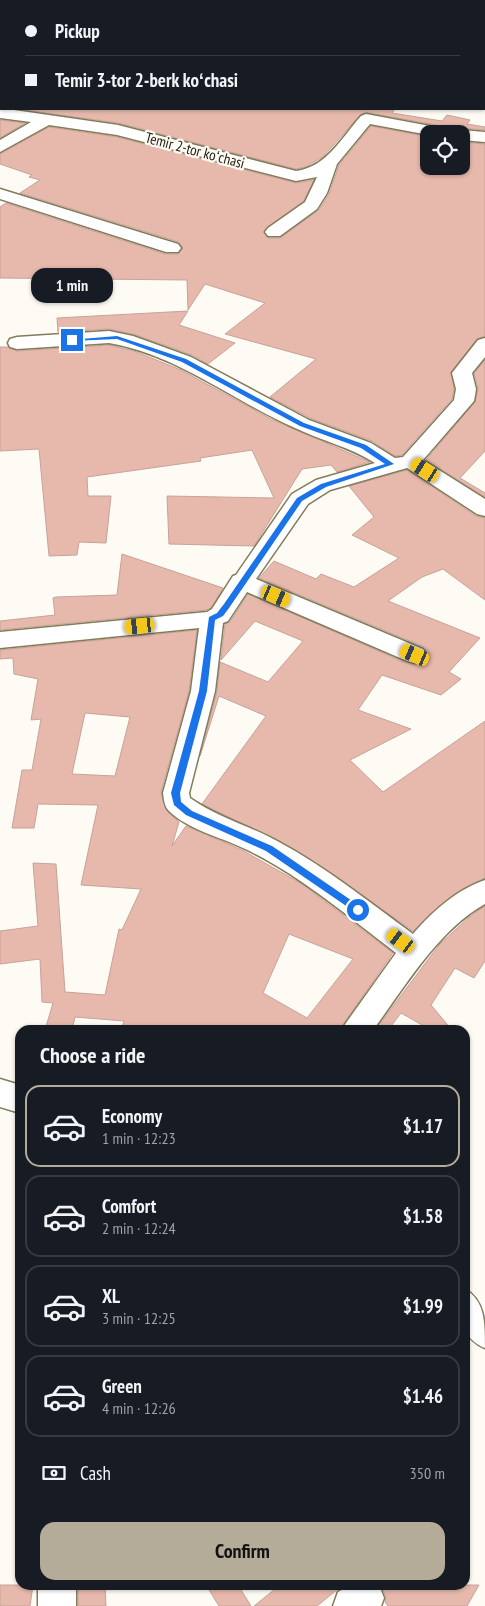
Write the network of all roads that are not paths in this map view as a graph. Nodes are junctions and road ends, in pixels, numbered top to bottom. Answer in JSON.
{"nodes":[{"id":1,"x":0,"y":113,"type":"edge"},
{"id":2,"x":361,"y":114,"type":"edge"},
{"id":3,"x":47,"y":119,"type":"junction"},
{"id":4,"x":420,"y":128,"type":"edge"},
{"id":5,"x":470,"y":136,"type":"edge"},
{"id":6,"x":485,"y":137,"type":"edge"},
{"id":7,"x":0,"y":147,"type":"edge"},
{"id":8,"x":329,"y":164,"type":"junction"},
{"id":9,"x":0,"y":194,"type":"edge"},
{"id":10,"x":274,"y":232,"type":"dead end"},
{"id":11,"x":172,"y":248,"type":"dead end"},
{"id":12,"x":17,"y":343,"type":"dead end"},
{"id":13,"x":485,"y":344,"type":"edge"},
{"id":14,"x":400,"y":463,"type":"junction"},
{"id":15,"x":485,"y":509,"type":"edge"},
{"id":16,"x":241,"y":581,"type":"junction"},
{"id":17,"x":212,"y":618,"type":"junction"},
{"id":18,"x":0,"y":640,"type":"edge"},
{"id":19,"x":415,"y":655,"type":"dead end"},
{"id":20,"x":485,"y":890,"type":"edge"},
{"id":21,"x":416,"y":952,"type":"junction"},
{"id":22,"x":360,"y":1025,"type":"edge"},
{"id":23,"x":0,"y":1093,"type":"edge"},
{"id":24,"x":15,"y":1098,"type":"edge"},
{"id":25,"x":470,"y":1312,"type":"edge"},
{"id":26,"x":485,"y":1331,"type":"edge"},
{"id":27,"x":57,"y":1590,"type":"edge"},
{"id":28,"x":57,"y":1606,"type":"edge"}],
"edges":[{"from":1,"to":3,"type":"street","name":"Temir 2-tor koʻchasi"},
{"from":2,"to":4,"type":"street"},
{"from":2,"to":8,"type":"street","name":"Temir 2-tor koʻchasi"},
{"from":3,"to":7,"type":"street"},
{"from":3,"to":8,"type":"street","name":"Temir 2-tor koʻchasi"},
{"from":5,"to":6,"type":"street"},
{"from":8,"to":10,"type":"street"},
{"from":9,"to":11,"type":"street"},
{"from":12,"to":14,"type":"street"},
{"from":13,"to":14,"type":"street"},
{"from":14,"to":15,"type":"street"},
{"from":14,"to":16,"type":"street"},
{"from":16,"to":17,"type":"street"},
{"from":16,"to":19,"type":"street"},
{"from":17,"to":18,"type":"street"},
{"from":17,"to":21,"type":"street"},
{"from":20,"to":21,"type":"street"},
{"from":21,"to":22,"type":"street"},
{"from":23,"to":24,"type":"street"},
{"from":25,"to":26,"type":"street"},
{"from":27,"to":28,"type":"street"}]}
